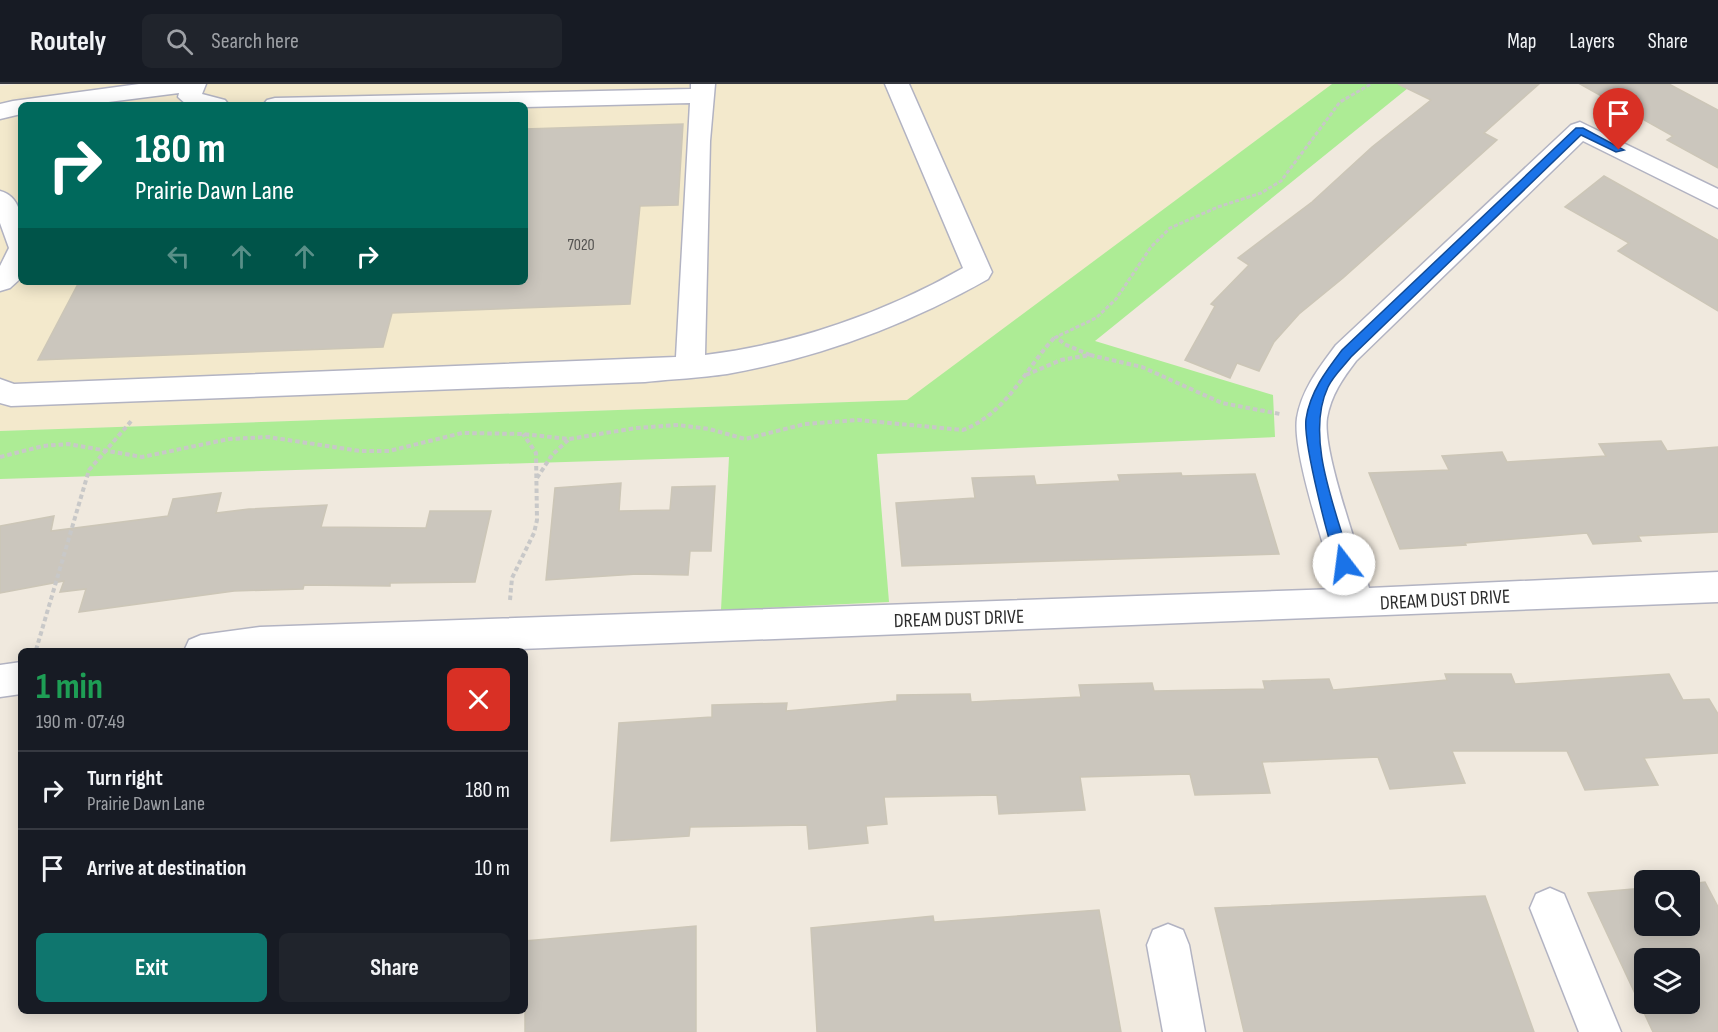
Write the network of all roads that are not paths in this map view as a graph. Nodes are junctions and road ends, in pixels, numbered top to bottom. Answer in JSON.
{"nodes":[{"id":1,"x":193,"y":84,"type":"edge"},
{"id":2,"x":897,"y":84,"type":"edge"},
{"id":3,"x":702,"y":90,"type":"edge"},
{"id":4,"x":52,"y":102,"type":"edge"},
{"id":5,"x":198,"y":102,"type":"edge"},
{"id":6,"x":360,"y":102,"type":"edge"},
{"id":7,"x":18,"y":107,"type":"edge"},
{"id":8,"x":0,"y":112,"type":"edge"},
{"id":9,"x":0,"y":199,"type":"edge"},
{"id":10,"x":1718,"y":200,"type":"edge"},
{"id":11,"x":18,"y":237,"type":"edge"},
{"id":12,"x":18,"y":257,"type":"edge"},
{"id":13,"x":0,"y":281,"type":"edge"},
{"id":14,"x":690,"y":366,"type":"junction"},
{"id":15,"x":0,"y":390,"type":"edge"},
{"id":16,"x":1718,"y":587,"type":"edge"},
{"id":17,"x":1357,"y":603,"type":"junction"},
{"id":18,"x":223,"y":648,"type":"edge"},
{"id":19,"x":18,"y":678,"type":"edge"},
{"id":20,"x":0,"y":681,"type":"edge"},
{"id":21,"x":1550,"y":908,"type":"dead end"},
{"id":22,"x":1168,"y":945,"type":"dead end"},
{"id":23,"x":1184,"y":1032,"type":"edge"},
{"id":24,"x":1600,"y":1032,"type":"edge"}],
"edges":[{"from":1,"to":4,"type":"street"},
{"from":1,"to":5,"type":"street"},
{"from":2,"to":14,"type":"street"},
{"from":3,"to":6,"type":"street"},
{"from":3,"to":14,"type":"street"},
{"from":7,"to":8,"type":"street"},
{"from":9,"to":11,"type":"street"},
{"from":10,"to":17,"type":"street"},
{"from":12,"to":13,"type":"street"},
{"from":14,"to":15,"type":"street"},
{"from":16,"to":17,"type":"street","name":"DREAM DUST DRIVE"},
{"from":17,"to":18,"type":"street","name":"DREAM DUST DRIVE"},
{"from":19,"to":20,"type":"street"},
{"from":21,"to":24,"type":"street"},
{"from":22,"to":23,"type":"street"}]}
